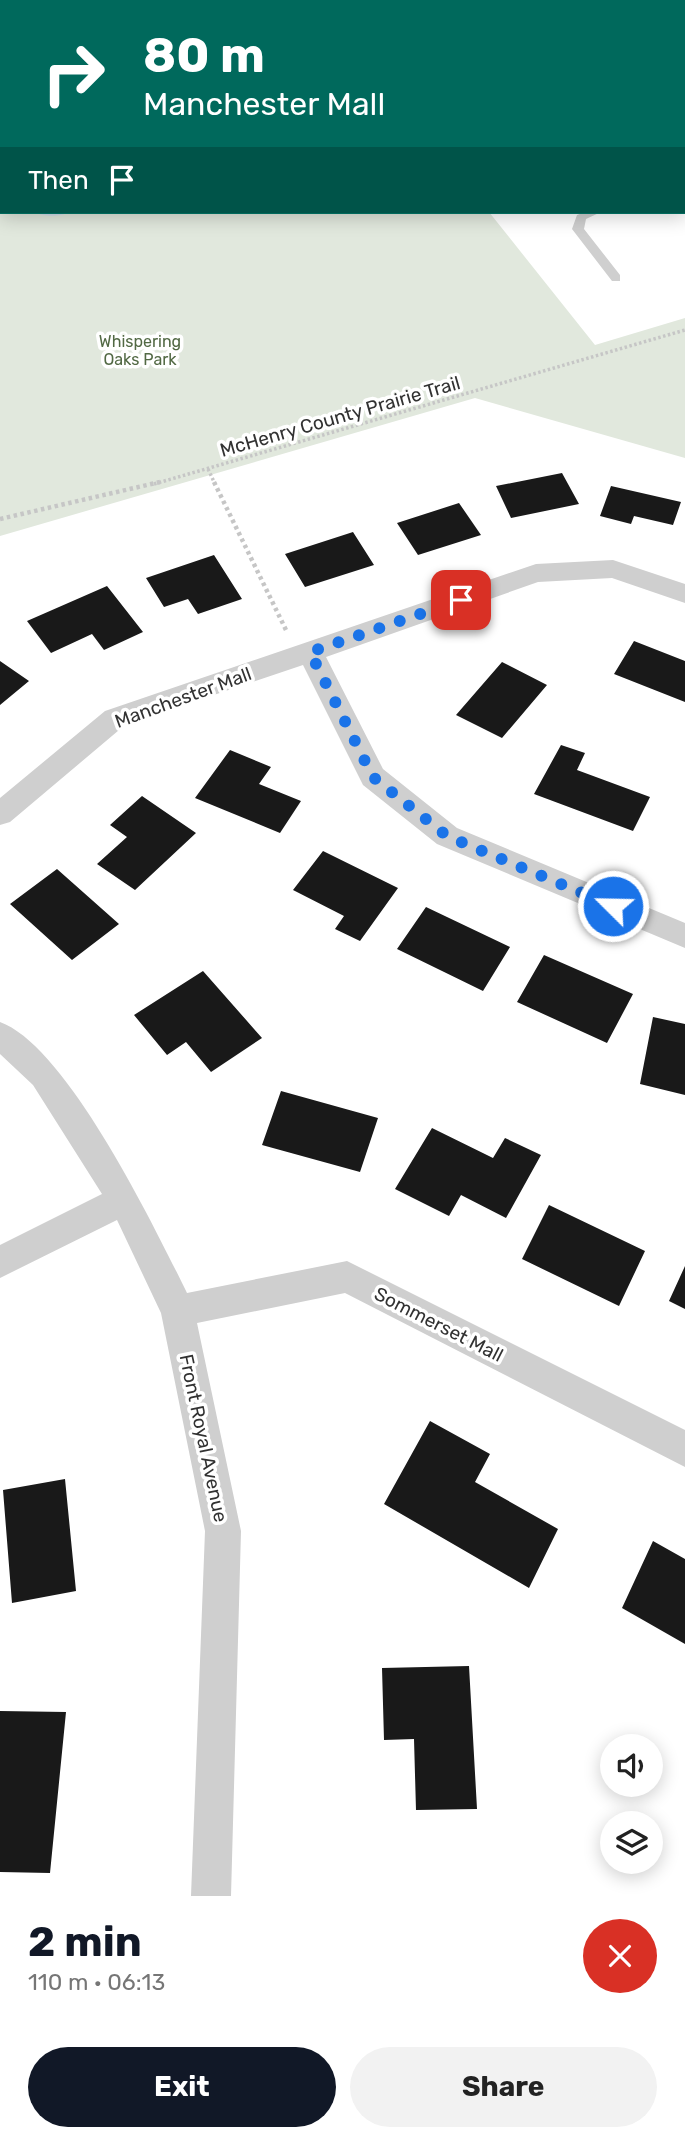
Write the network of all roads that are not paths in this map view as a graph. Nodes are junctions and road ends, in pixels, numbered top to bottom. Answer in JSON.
{"nodes":[{"id":1,"x":590,"y":214,"type":"edge"},
{"id":2,"x":616,"y":278,"type":"dead end"},
{"id":3,"x":685,"y":594,"type":"edge"},
{"id":4,"x":304,"y":654,"type":"junction"},
{"id":5,"x":0,"y":814,"type":"edge"},
{"id":6,"x":685,"y":936,"type":"edge"},
{"id":7,"x":0,"y":1035,"type":"edge"},
{"id":8,"x":124,"y":1200,"type":"junction"},
{"id":9,"x":0,"y":1262,"type":"edge"},
{"id":10,"x":177,"y":1311,"type":"junction"},
{"id":11,"x":685,"y":1449,"type":"edge"},
{"id":12,"x":211,"y":1896,"type":"edge"}],
"edges":[{"from":1,"to":2,"type":"lane"},
{"from":3,"to":4,"type":"street","name":"Manchester Mall"},
{"from":4,"to":5,"type":"street","name":"Manchester Mall"},
{"from":4,"to":6,"type":"street"},
{"from":7,"to":8,"type":"street","name":"Front Royal Avenue"},
{"from":8,"to":9,"type":"street"},
{"from":8,"to":10,"type":"street","name":"Front Royal Avenue"},
{"from":10,"to":11,"type":"street","name":"Sommerset Mall"},
{"from":10,"to":12,"type":"street","name":"Front Royal Avenue"}]}
